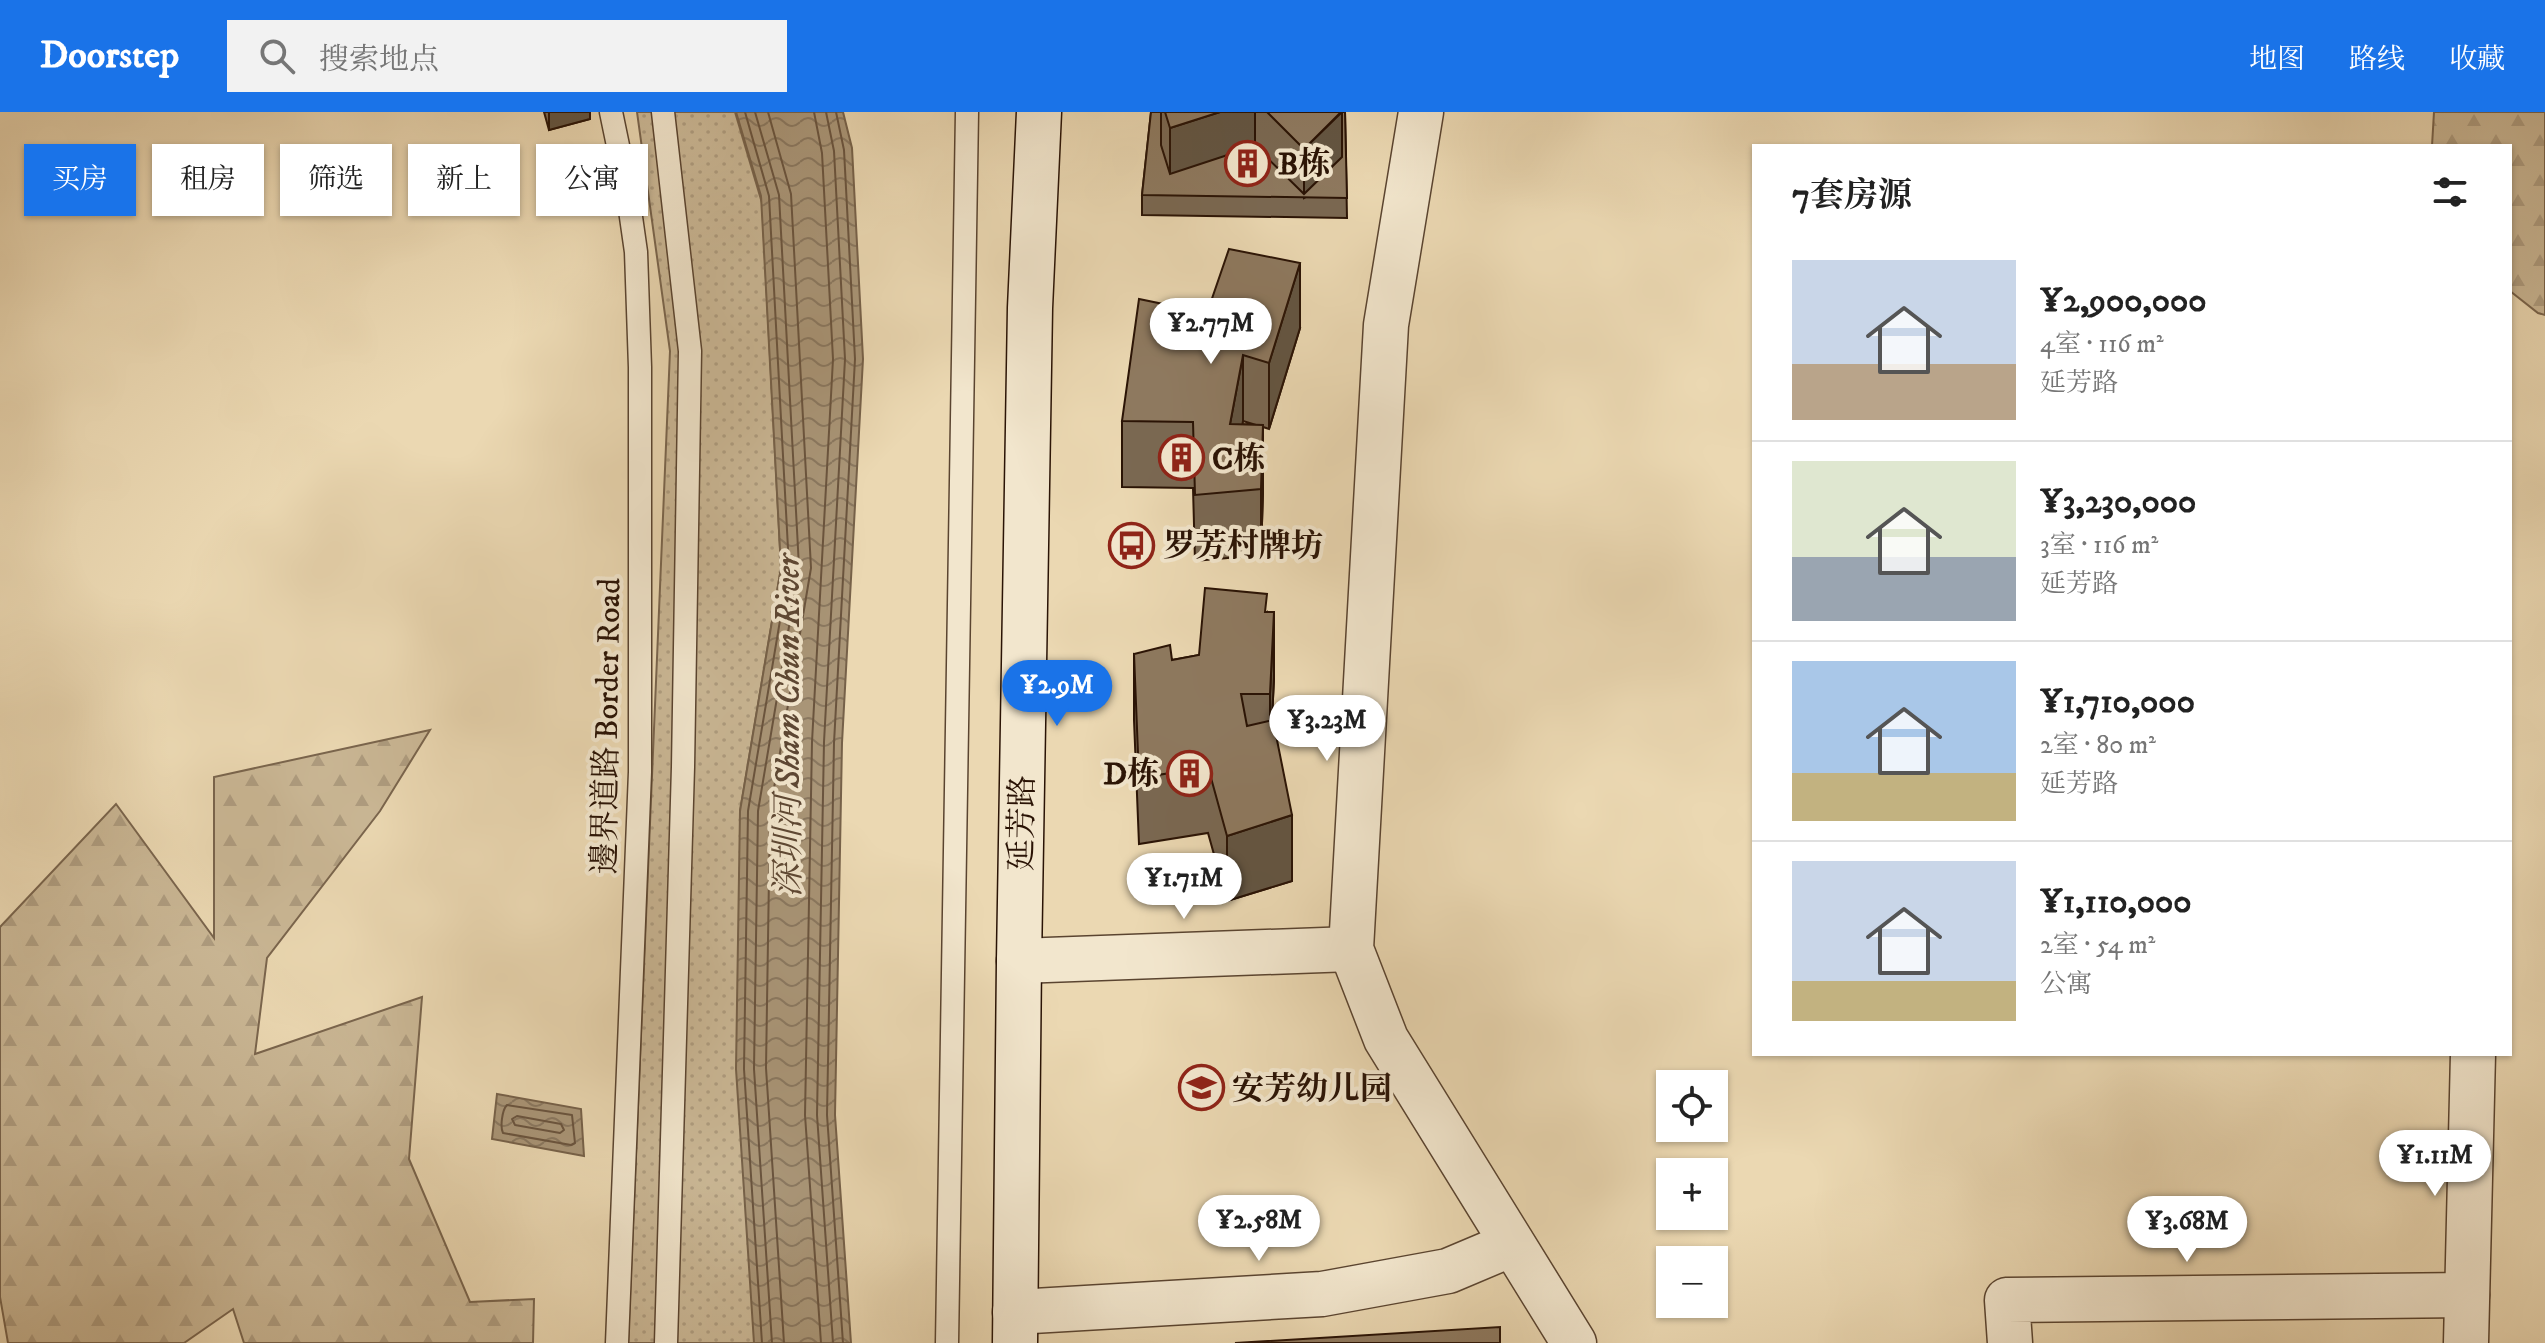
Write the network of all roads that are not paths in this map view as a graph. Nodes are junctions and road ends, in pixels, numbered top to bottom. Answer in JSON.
{"nodes":[{"id":1,"x":611,"y":112,"type":"edge"},
{"id":2,"x":663,"y":112,"type":"edge"},
{"id":3,"x":967,"y":112,"type":"edge"},
{"id":4,"x":1039,"y":112,"type":"edge"},
{"id":5,"x":1421,"y":112,"type":"edge"},
{"id":6,"x":1351,"y":949,"type":"junction"},
{"id":7,"x":1019,"y":961,"type":"junction"},
{"id":8,"x":2473,"y":1056,"type":"edge"},
{"id":9,"x":1512,"y":1244,"type":"junction"},
{"id":10,"x":2467,"y":1295,"type":"junction"},
{"id":11,"x":1015,"y":1328,"type":"edge"},
{"id":12,"x":617,"y":1343,"type":"edge"},
{"id":13,"x":666,"y":1343,"type":"edge"},
{"id":14,"x":947,"y":1343,"type":"edge"},
{"id":15,"x":1574,"y":1343,"type":"edge"},
{"id":16,"x":2010,"y":1343,"type":"edge"},
{"id":17,"x":2466,"y":1343,"type":"edge"}],
"edges":[{"from":1,"to":12,"type":"lane","name":"邊界道路 Border Road"},
{"from":2,"to":13,"type":"lane"},
{"from":3,"to":14,"type":"lane"},
{"from":4,"to":7,"type":"street","name":"延芳路"},
{"from":5,"to":6,"type":"street"},
{"from":6,"to":7,"type":"street"},
{"from":6,"to":9,"type":"street"},
{"from":7,"to":11,"type":"street","name":"延芳路"},
{"from":8,"to":10,"type":"street"},
{"from":9,"to":11,"type":"street"},
{"from":9,"to":15,"type":"street"},
{"from":10,"to":16,"type":"street"},
{"from":10,"to":17,"type":"street"}]}
